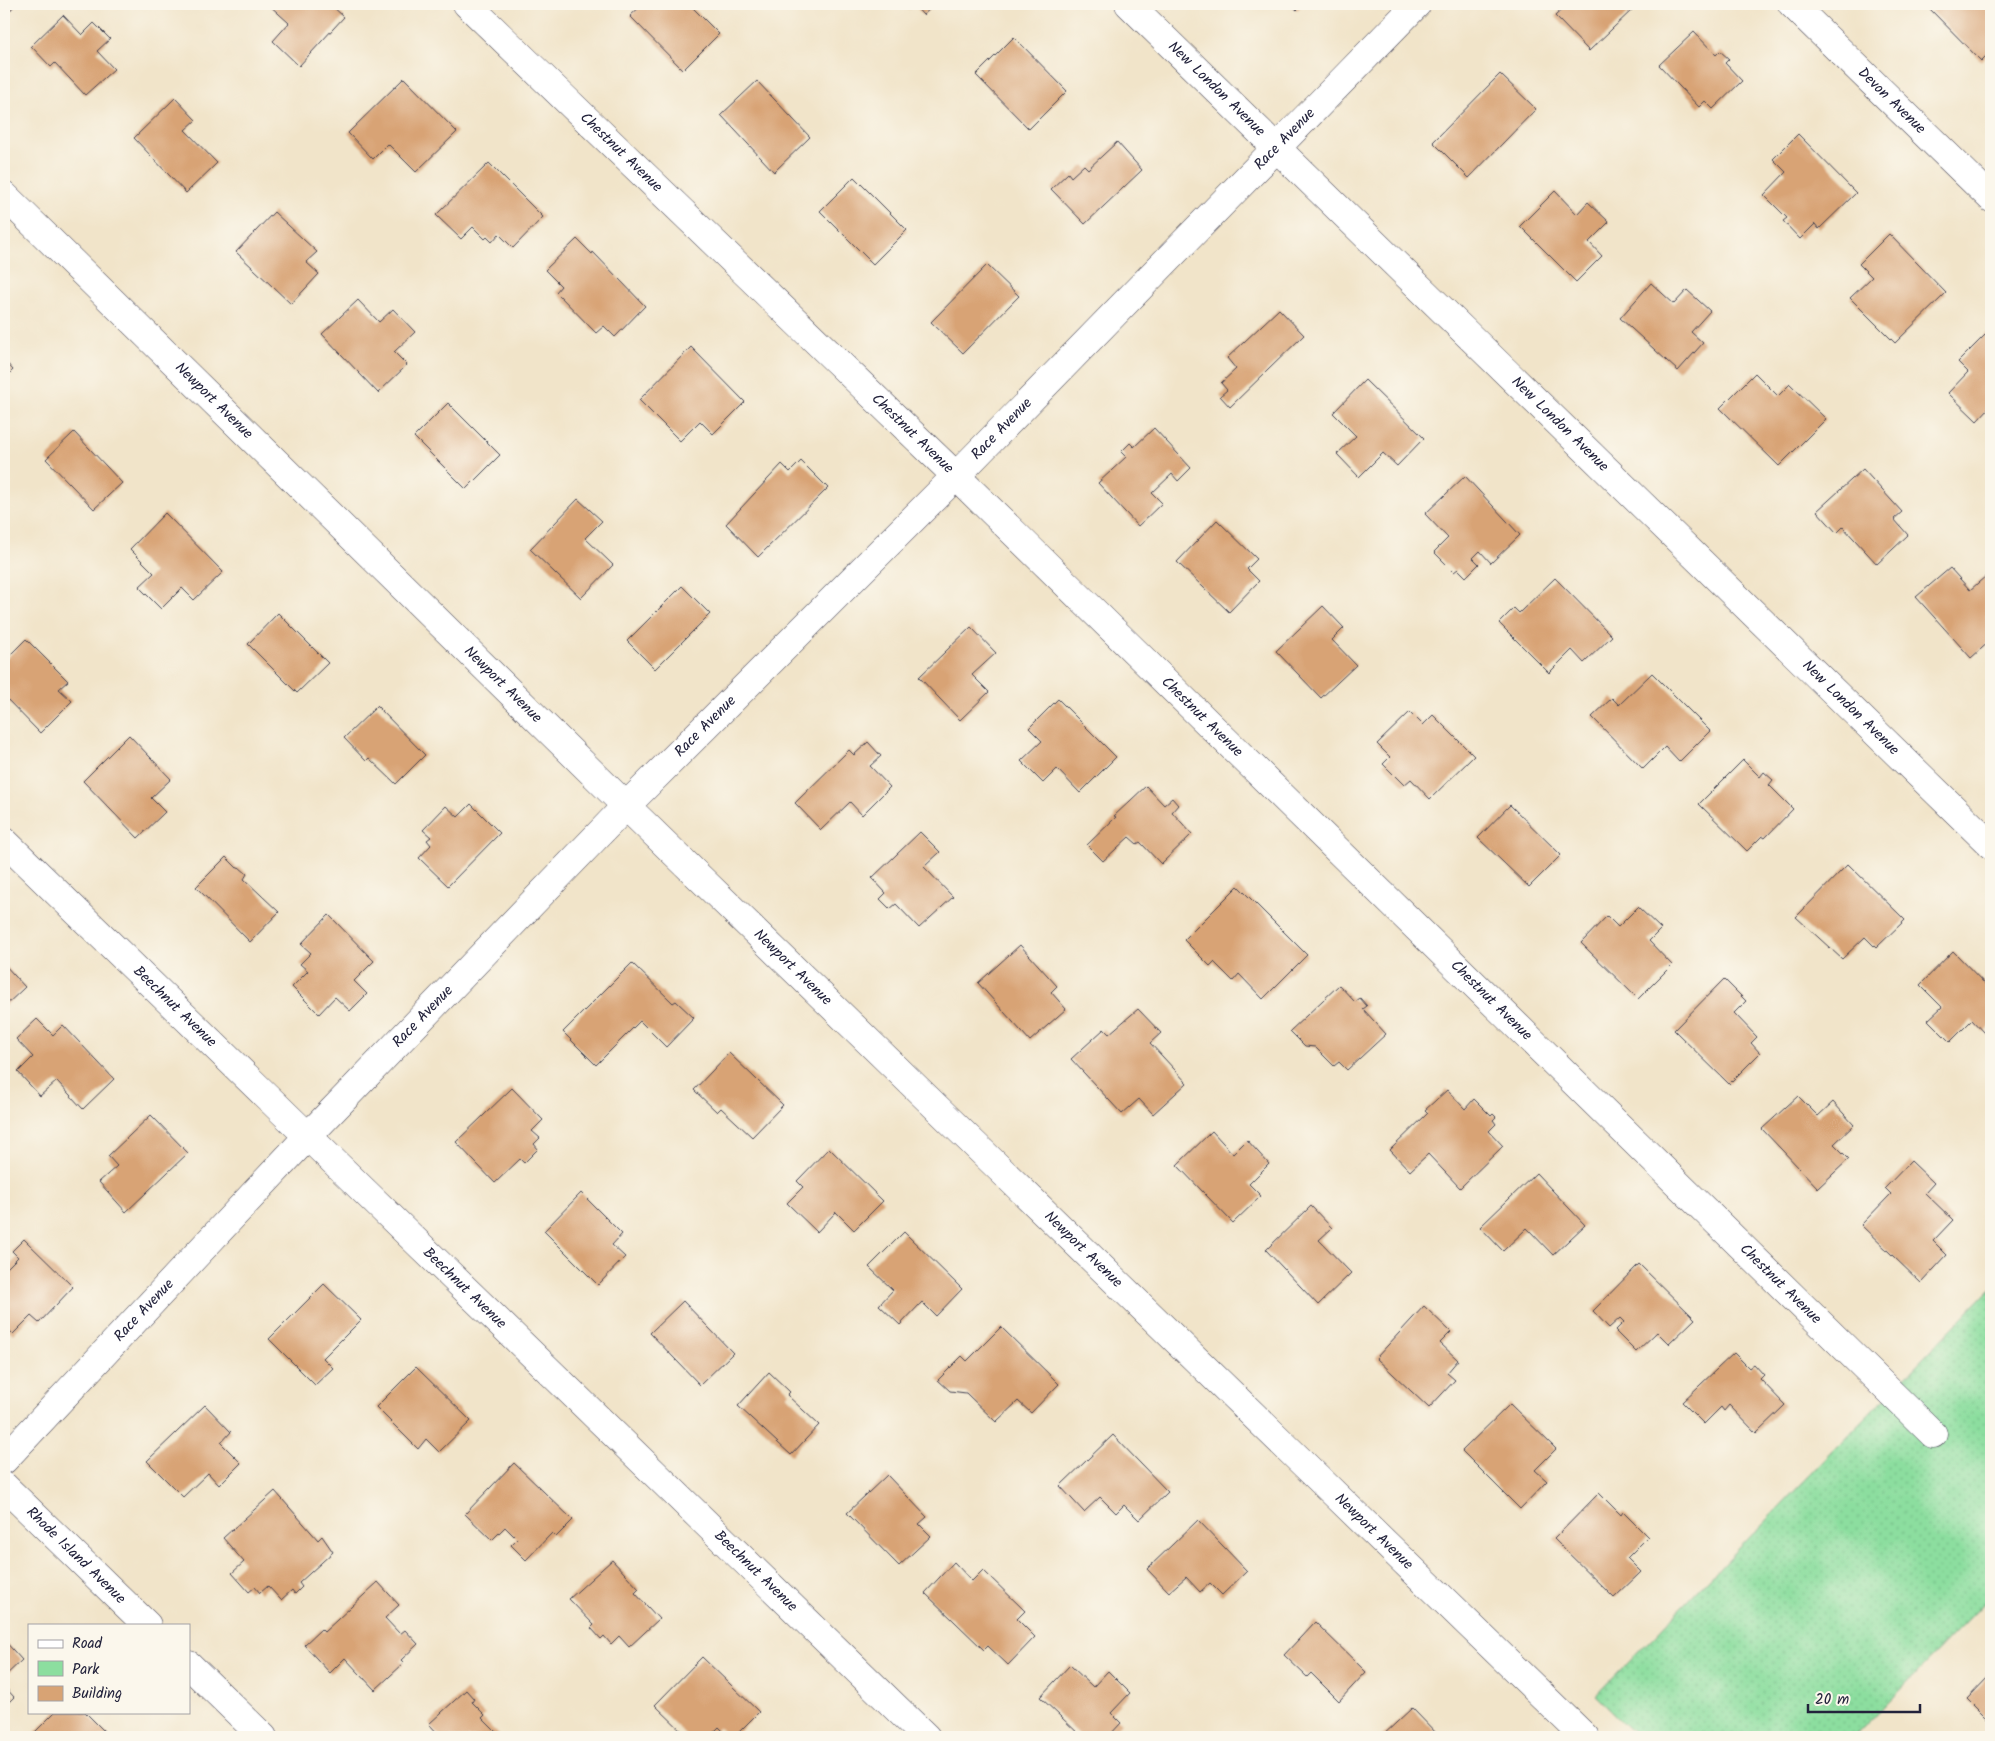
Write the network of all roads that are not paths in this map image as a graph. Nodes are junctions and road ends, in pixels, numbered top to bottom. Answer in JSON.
{"nodes":[{"id":1,"x":467,"y":4,"type":"edge"},
{"id":2,"x":1129,"y":4,"type":"edge"},
{"id":3,"x":1417,"y":4,"type":"edge"},
{"id":4,"x":1792,"y":4,"type":"edge"},
{"id":5,"x":1276,"y":147,"type":"junction"},
{"id":6,"x":4,"y":195,"type":"edge"},
{"id":7,"x":1991,"y":198,"type":"edge"},
{"id":8,"x":956,"y":476,"type":"junction"},
{"id":9,"x":626,"y":806,"type":"junction"},
{"id":10,"x":4,"y":841,"type":"edge"},
{"id":11,"x":1991,"y":845,"type":"edge"},
{"id":12,"x":308,"y":1136,"type":"junction"},
{"id":13,"x":1933,"y":1434,"type":"dead end"},
{"id":14,"x":4,"y":1460,"type":"edge"},
{"id":15,"x":4,"y":1486,"type":"edge"},
{"id":16,"x":146,"y":1624,"type":"edge"},
{"id":17,"x":190,"y":1666,"type":"edge"},
{"id":18,"x":263,"y":1737,"type":"edge"},
{"id":19,"x":926,"y":1737,"type":"edge"},
{"id":20,"x":1585,"y":1737,"type":"edge"}],
"edges":[{"from":1,"to":8,"type":"street","name":"Chestnut Avenue"},
{"from":2,"to":5,"type":"street","name":"New London Avenue"},
{"from":3,"to":5,"type":"street","name":"Race Avenue"},
{"from":4,"to":7,"type":"street","name":"Devon Avenue"},
{"from":5,"to":8,"type":"street","name":"Race Avenue"},
{"from":5,"to":11,"type":"street","name":"New London Avenue"},
{"from":6,"to":9,"type":"street","name":"Newport Avenue"},
{"from":8,"to":9,"type":"street","name":"Race Avenue"},
{"from":8,"to":13,"type":"street","name":"Chestnut Avenue"},
{"from":9,"to":12,"type":"street","name":"Race Avenue"},
{"from":9,"to":20,"type":"street","name":"Newport Avenue"},
{"from":10,"to":12,"type":"street","name":"Beechnut Avenue"},
{"from":12,"to":14,"type":"street","name":"Race Avenue"},
{"from":12,"to":19,"type":"street","name":"Beechnut Avenue"},
{"from":15,"to":16,"type":"street","name":"Rhode Island Avenue"},
{"from":17,"to":18,"type":"street"}]}
